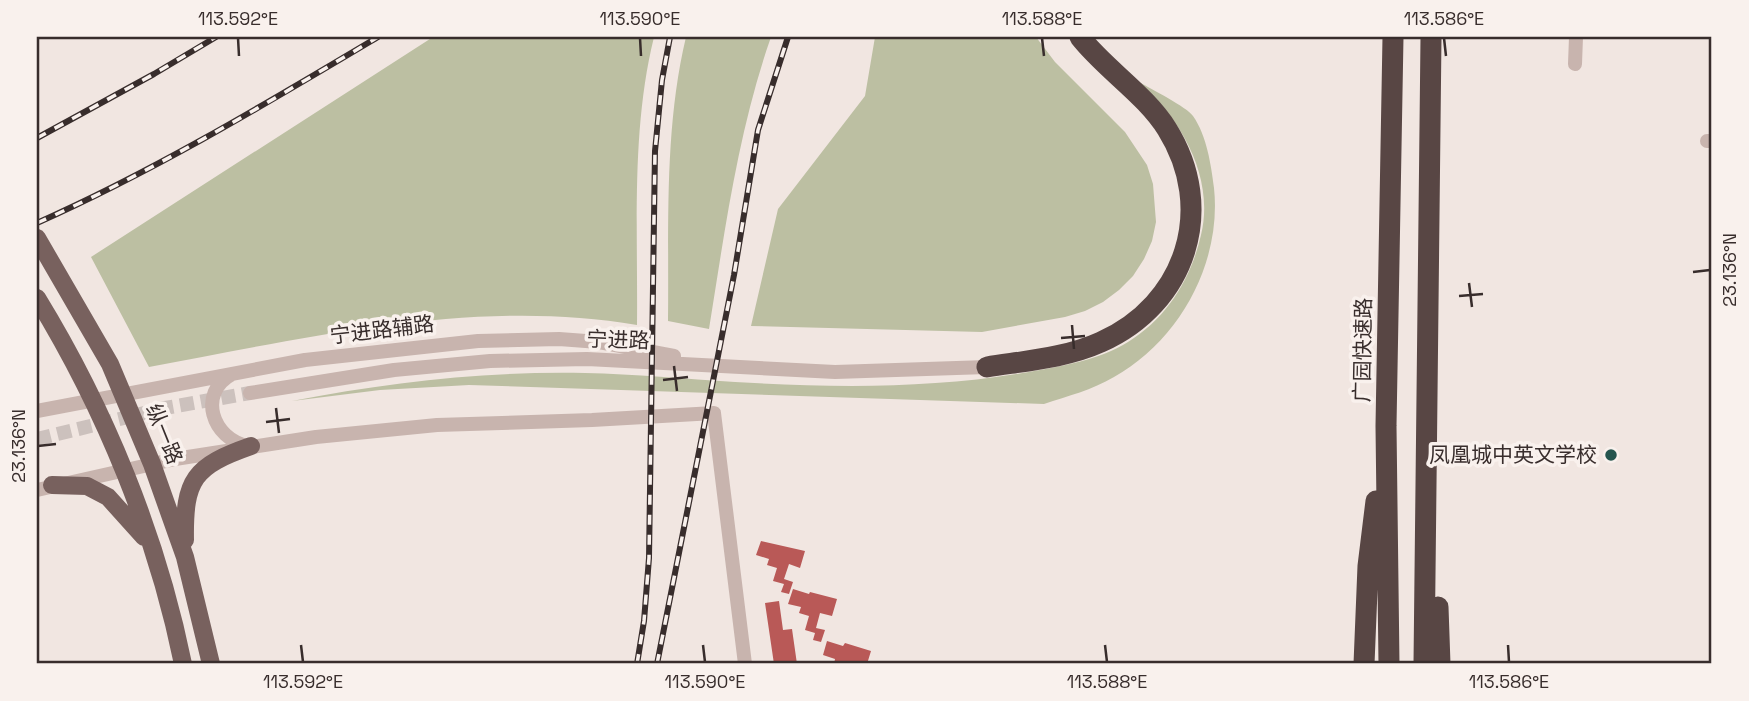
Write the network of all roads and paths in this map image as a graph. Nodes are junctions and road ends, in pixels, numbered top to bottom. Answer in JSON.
{"nodes":[{"id":1,"x":1080,"y":37,"type":"edge"},
{"id":2,"x":1393,"y":37,"type":"edge"},
{"id":3,"x":1431,"y":37,"type":"edge"},
{"id":4,"x":1576,"y":37,"type":"edge"},
{"id":5,"x":1575,"y":64,"type":"dead end"},
{"id":6,"x":37,"y":237,"type":"edge"},
{"id":7,"x":37,"y":298,"type":"edge"},
{"id":8,"x":1427,"y":362,"type":"junction"},
{"id":9,"x":987,"y":367,"type":"joint"},
{"id":10,"x":734,"y":368,"type":"junction"},
{"id":11,"x":240,"y":371,"type":"junction"},
{"id":12,"x":123,"y":393,"type":"junction"},
{"id":13,"x":250,"y":393,"type":"tunnel mouth"},
{"id":14,"x":90,"y":399,"type":"junction"},
{"id":15,"x":37,"y":411,"type":"edge"},
{"id":16,"x":1386,"y":426,"type":"junction"},
{"id":17,"x":251,"y":446,"type":"junction"},
{"id":18,"x":152,"y":464,"type":"junction"},
{"id":19,"x":123,"y":470,"type":"junction"},
{"id":20,"x":44,"y":488,"type":"edge"},
{"id":21,"x":185,"y":557,"type":"junction"},
{"id":22,"x":159,"y":565,"type":"junction"},
{"id":23,"x":183,"y":664,"type":"edge"},
{"id":24,"x":211,"y":664,"type":"edge"},
{"id":25,"x":745,"y":664,"type":"edge"},
{"id":26,"x":1364,"y":664,"type":"edge"},
{"id":27,"x":1389,"y":664,"type":"edge"},
{"id":28,"x":1424,"y":664,"type":"edge"},
{"id":29,"x":1440,"y":664,"type":"edge"}],
"edges":[{"from":1,"to":9,"type":"highway"},
{"from":2,"to":16,"type":"highway","name":"广园快速路"},
{"from":3,"to":8,"type":"highway"},
{"from":4,"to":5,"type":"street"},
{"from":6,"to":12,"type":"main road","name":"纵一路"},
{"from":7,"to":14,"type":"main road"},
{"from":8,"to":28,"type":"highway"},
{"from":8,"to":29,"type":"highway"},
{"from":9,"to":10,"type":"street","name":"宁进路"},
{"from":10,"to":11,"type":"street","name":"宁进路辅路"},
{"from":10,"to":13,"type":"street","name":"宁进路"},
{"from":11,"to":12,"type":"street","name":"宁进路辅路"},
{"from":11,"to":17,"type":"street"},
{"from":12,"to":14,"type":"street","name":"宁进路辅路"},
{"from":12,"to":18,"type":"main road","name":"纵一路"},
{"from":14,"to":15,"type":"street","name":"宁进路辅路"},
{"from":14,"to":19,"type":"main road"},
{"from":16,"to":26,"type":"highway"},
{"from":16,"to":27,"type":"highway","name":"广园快速路"},
{"from":17,"to":18,"type":"street"},
{"from":17,"to":21,"type":"main road"},
{"from":17,"to":25,"type":"street"},
{"from":18,"to":19,"type":"street"},
{"from":18,"to":21,"type":"main road","name":"纵一路"},
{"from":19,"to":20,"type":"street"},
{"from":19,"to":22,"type":"main road"},
{"from":20,"to":22,"type":"main road"},
{"from":21,"to":24,"type":"main road","name":"纵一路"},
{"from":22,"to":23,"type":"main road"}]}
